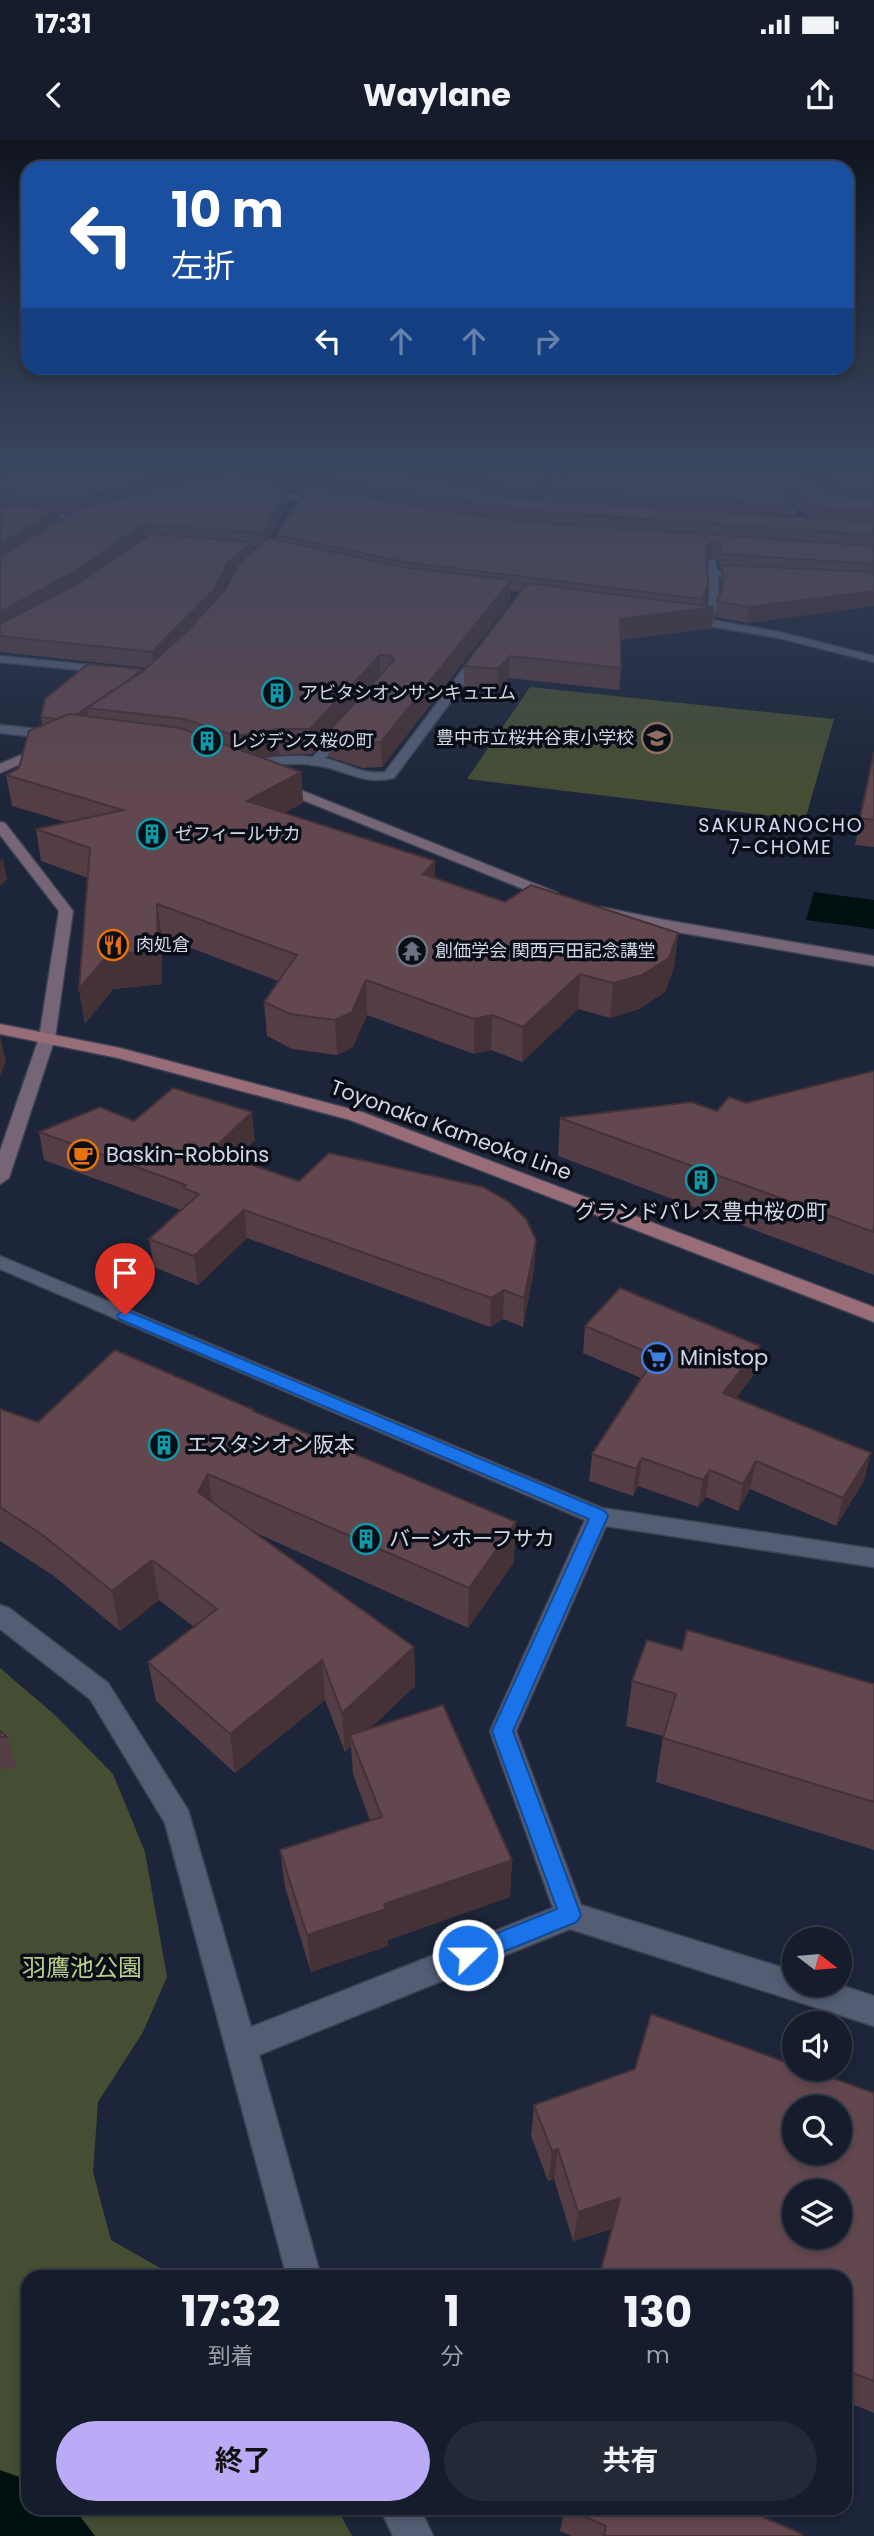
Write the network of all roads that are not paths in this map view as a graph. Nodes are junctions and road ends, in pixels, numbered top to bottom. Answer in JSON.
{"nodes":[{"id":1,"x":713,"y":574,"type":"edge"},
{"id":2,"x":724,"y":575,"type":"edge"},
{"id":3,"x":755,"y":577,"type":"edge"},
{"id":4,"x":666,"y":617,"type":"edge"},
{"id":5,"x":706,"y":621,"type":"junction"},
{"id":6,"x":488,"y":643,"type":"edge"},
{"id":7,"x":0,"y":659,"type":"edge"},
{"id":8,"x":874,"y":659,"type":"edge"},
{"id":9,"x":118,"y":671,"type":"edge"},
{"id":10,"x":359,"y":712,"type":"edge"},
{"id":11,"x":0,"y":729,"type":"edge"},
{"id":12,"x":315,"y":762,"type":"junction"},
{"id":13,"x":0,"y":769,"type":"edge"},
{"id":14,"x":0,"y":826,"type":"edge"},
{"id":15,"x":565,"y":901,"type":"edge"},
{"id":16,"x":589,"y":908,"type":"edge"},
{"id":17,"x":874,"y":961,"type":"edge"},
{"id":18,"x":0,"y":1029,"type":"edge"},
{"id":19,"x":47,"y":1038,"type":"junction"},
{"id":20,"x":0,"y":1178,"type":"edge"},
{"id":21,"x":0,"y":1262,"type":"edge"},
{"id":22,"x":874,"y":1315,"type":"edge"},
{"id":23,"x":599,"y":1516,"type":"junction"},
{"id":24,"x":874,"y":1558,"type":"edge"},
{"id":25,"x":0,"y":1615,"type":"edge"},
{"id":26,"x":570,"y":1915,"type":"junction"},
{"id":27,"x":874,"y":2011,"type":"edge"},
{"id":28,"x":240,"y":2046,"type":"junction"},
{"id":29,"x":302,"y":2270,"type":"edge"},
{"id":30,"x":403,"y":2515,"type":"edge"},
{"id":31,"x":414,"y":2536,"type":"edge"}],
"edges":[{"from":1,"to":5,"type":"street"},
{"from":2,"to":3,"type":"street"},
{"from":4,"to":5,"type":"street"},
{"from":5,"to":8,"type":"street"},
{"from":6,"to":12,"type":"street"},
{"from":7,"to":9,"type":"street"},
{"from":10,"to":12,"type":"street"},
{"from":11,"to":13,"type":"street"},
{"from":12,"to":15,"type":"street"},
{"from":14,"to":19,"type":"street"},
{"from":16,"to":17,"type":"street"},
{"from":18,"to":19,"type":"main road","name":"Toyonaka Kameoka Line"},
{"from":19,"to":20,"type":"street"},
{"from":19,"to":22,"type":"main road","name":"Toyonaka Kameoka Line"},
{"from":21,"to":23,"type":"street"},
{"from":23,"to":24,"type":"street"},
{"from":23,"to":26,"type":"street"},
{"from":25,"to":28,"type":"street"},
{"from":26,"to":27,"type":"street"},
{"from":26,"to":28,"type":"street"},
{"from":28,"to":29,"type":"street"},
{"from":30,"to":31,"type":"street"}]}
